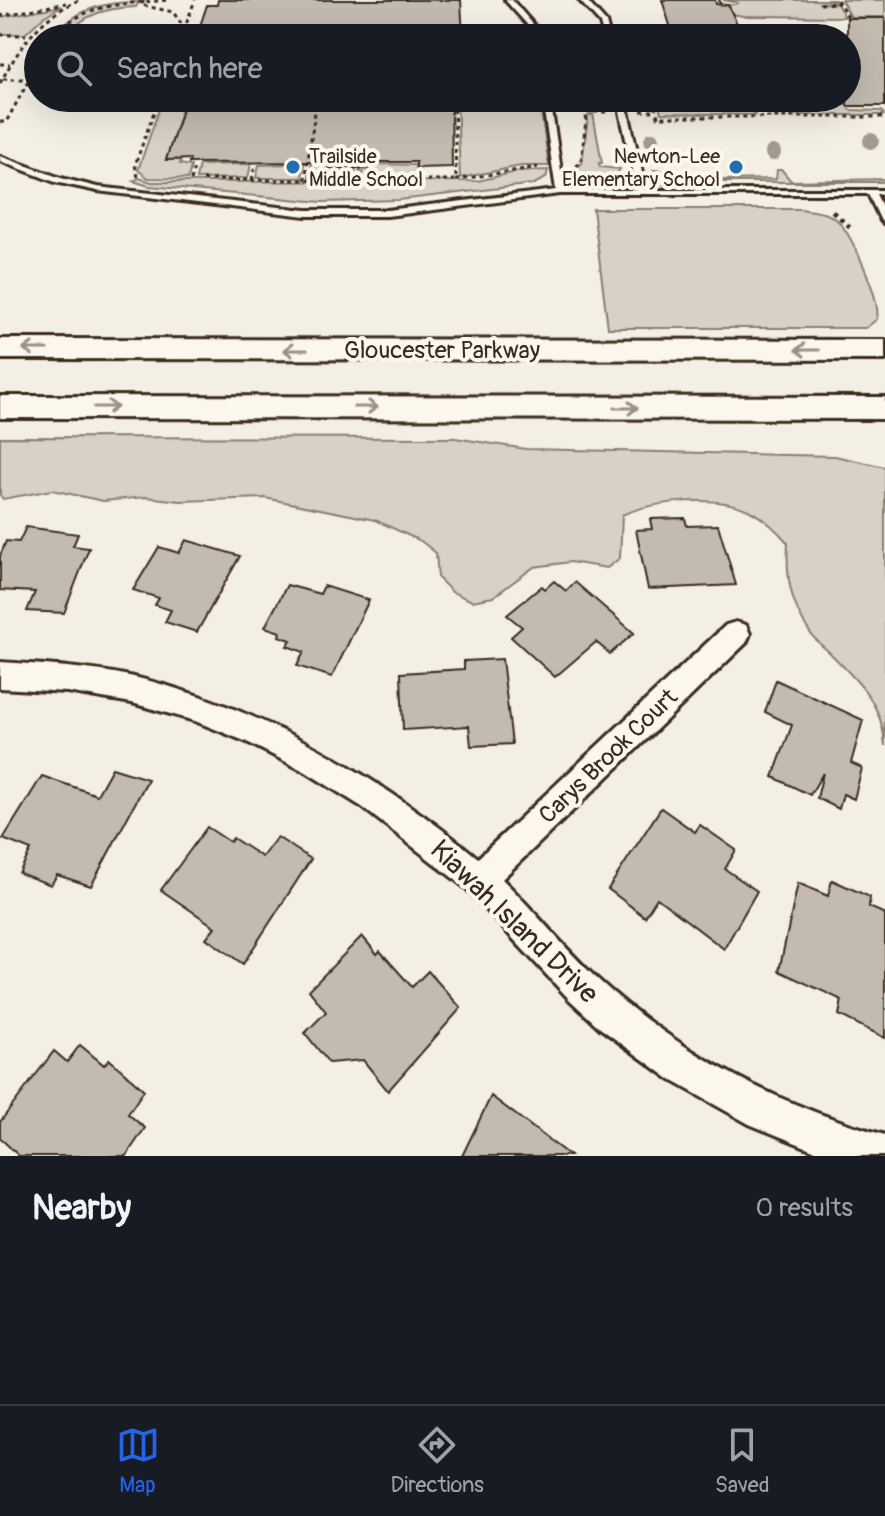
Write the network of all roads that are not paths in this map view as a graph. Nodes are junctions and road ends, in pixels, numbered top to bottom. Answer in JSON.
{"nodes":[{"id":1,"x":508,"y":0,"type":"edge"},
{"id":2,"x":582,"y":0,"type":"edge"},
{"id":3,"x":528,"y":24,"type":"edge"},
{"id":4,"x":603,"y":24,"type":"edge"},
{"id":5,"x":548,"y":112,"type":"edge"},
{"id":6,"x":624,"y":112,"type":"edge"},
{"id":7,"x":0,"y":158,"type":"edge"},
{"id":8,"x":560,"y":192,"type":"junction"},
{"id":9,"x":642,"y":192,"type":"junction"},
{"id":10,"x":871,"y":192,"type":"junction"},
{"id":11,"x":885,"y":192,"type":"edge"},
{"id":12,"x":885,"y":221,"type":"edge"},
{"id":13,"x":0,"y":349,"type":"edge"},
{"id":14,"x":885,"y":350,"type":"edge"},
{"id":15,"x":0,"y":407,"type":"edge"},
{"id":16,"x":885,"y":408,"type":"edge"},
{"id":17,"x":736,"y":634,"type":"dead end"},
{"id":18,"x":0,"y":675,"type":"edge"},
{"id":19,"x":479,"y":879,"type":"junction"},
{"id":20,"x":885,"y":1154,"type":"edge"}],
"edges":[{"from":1,"to":3,"type":"lane"},
{"from":2,"to":4,"type":"lane"},
{"from":5,"to":8,"type":"lane"},
{"from":6,"to":9,"type":"lane"},
{"from":7,"to":8,"type":"lane"},
{"from":8,"to":9,"type":"lane"},
{"from":9,"to":10,"type":"lane"},
{"from":10,"to":11,"type":"lane"},
{"from":10,"to":12,"type":"lane"},
{"from":14,"to":13,"type":"main road","name":"Gloucester Parkway","one_way":true},
{"from":15,"to":16,"type":"main road","one_way":true},
{"from":17,"to":19,"type":"street","name":"Carys Brook Court"},
{"from":18,"to":19,"type":"street","name":"Kiawah Island Drive"},
{"from":19,"to":20,"type":"street","name":"Kiawah Island Drive"}]}
